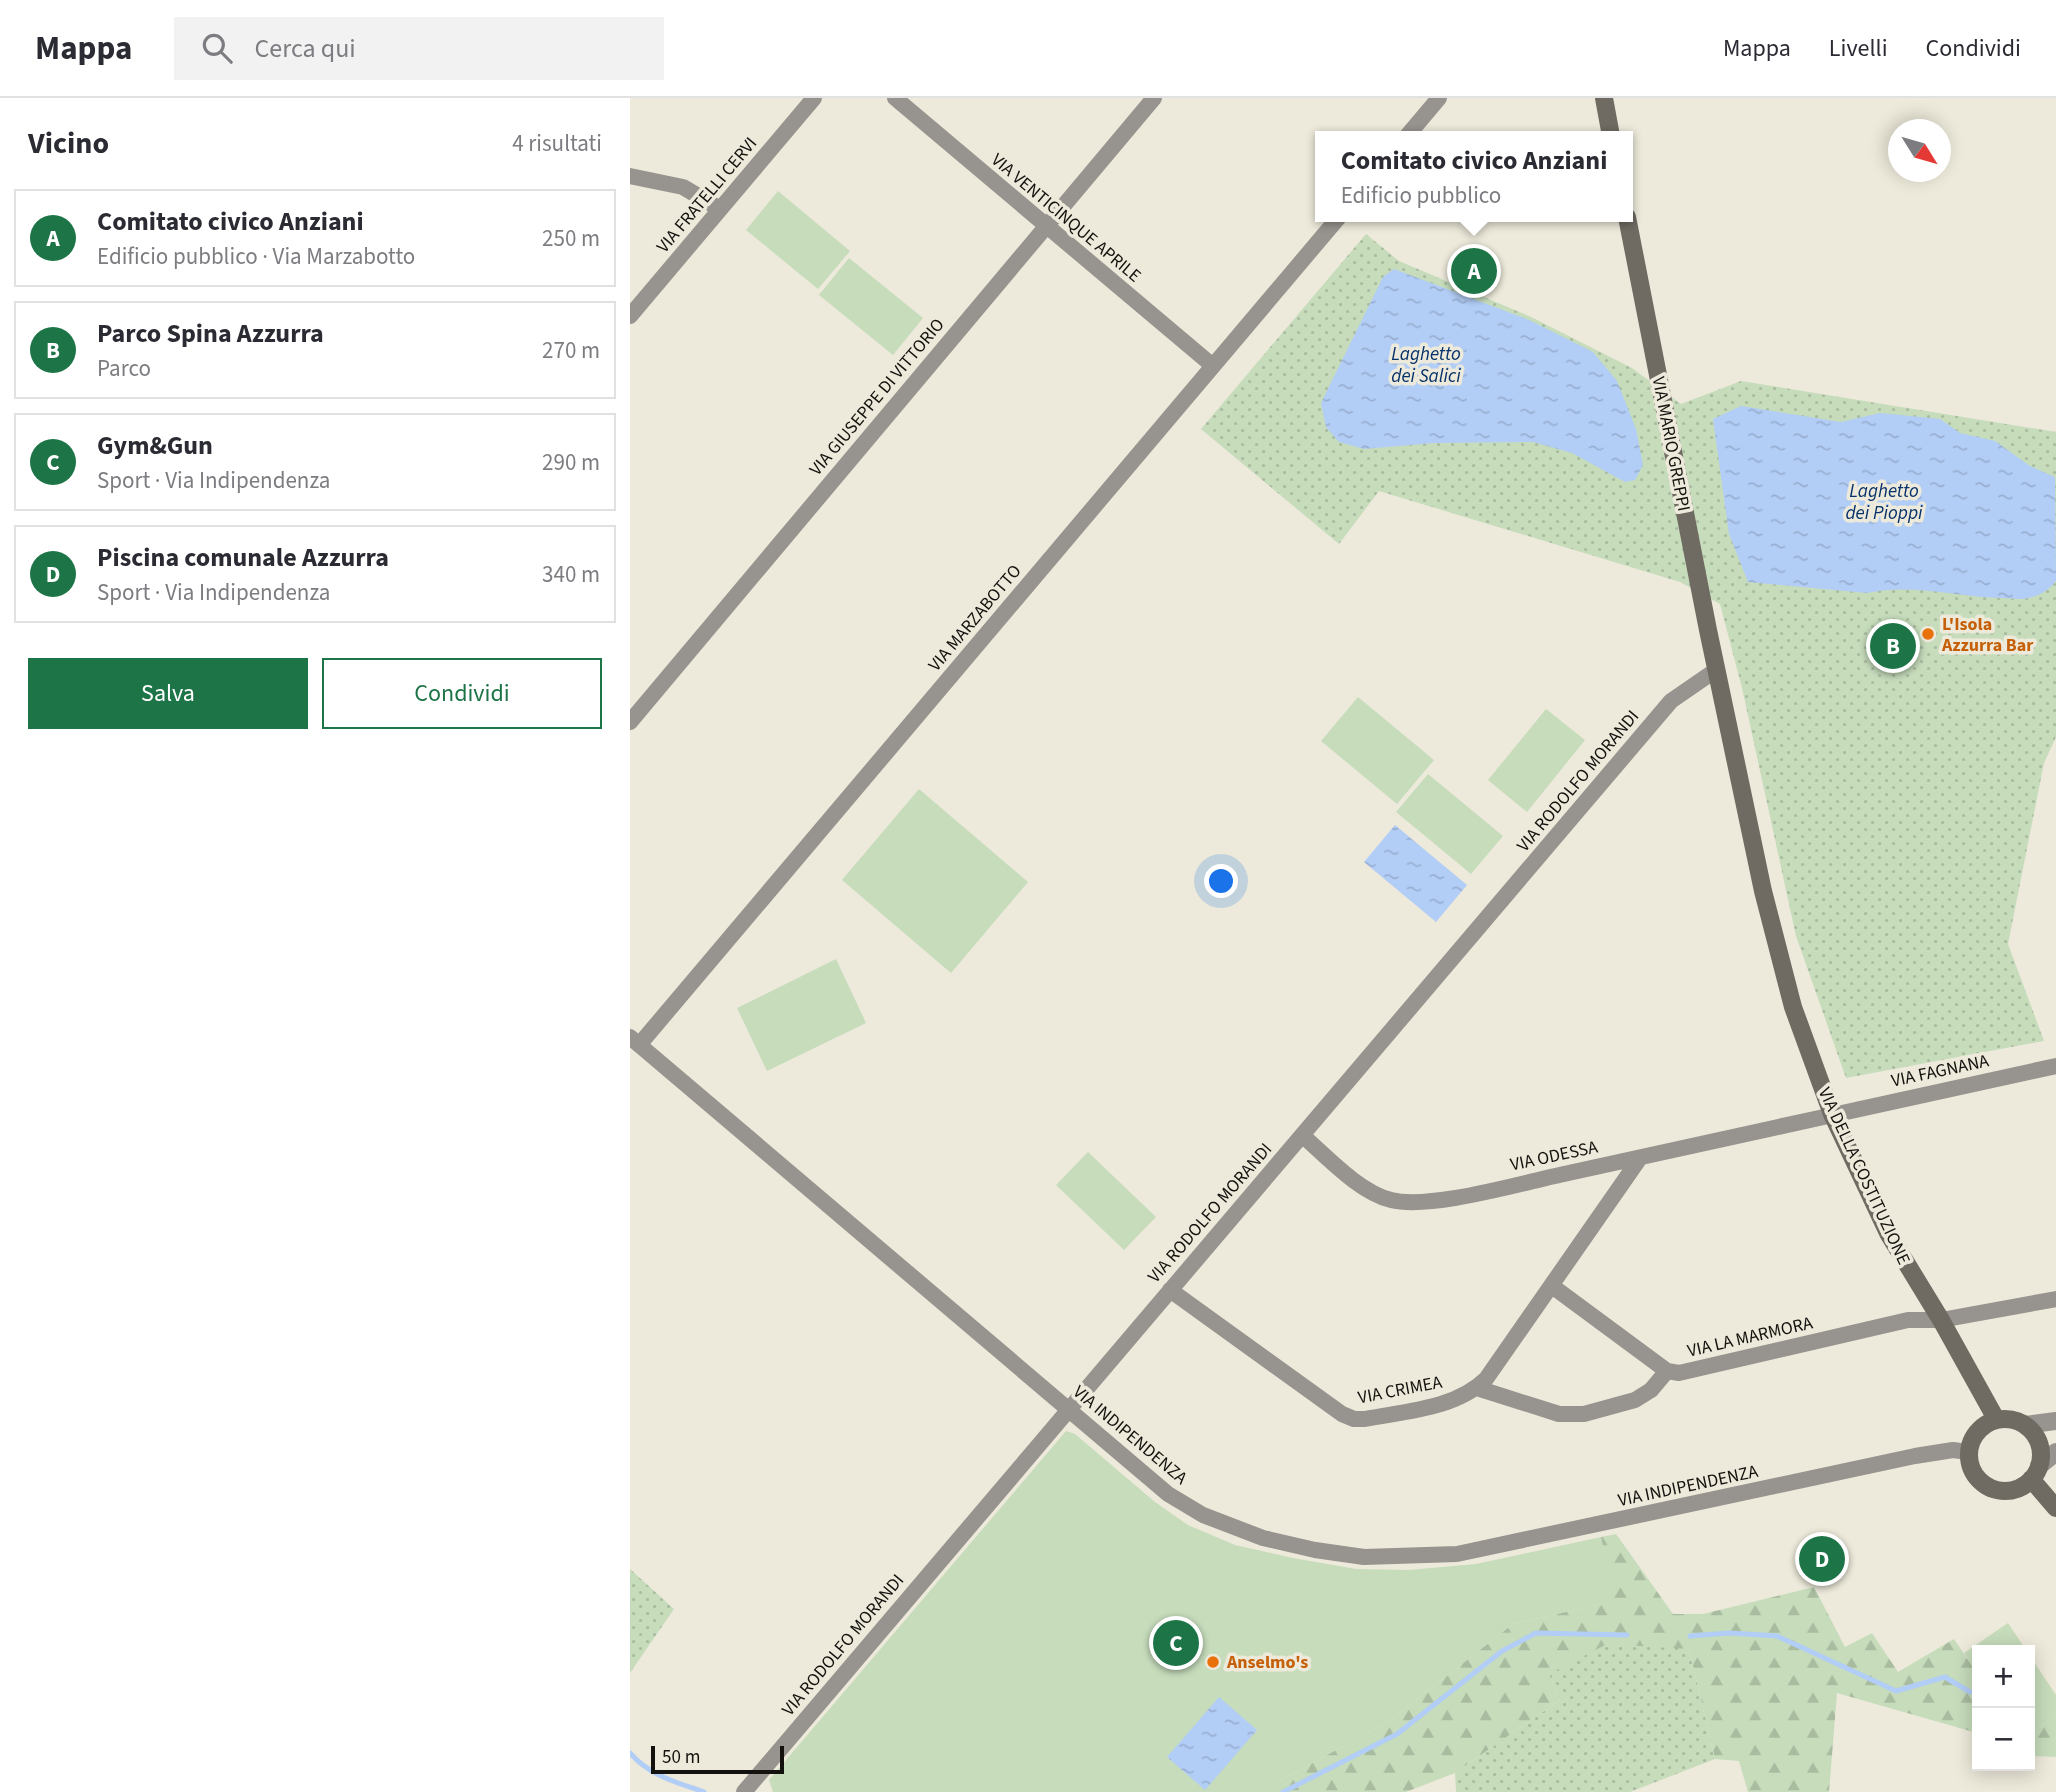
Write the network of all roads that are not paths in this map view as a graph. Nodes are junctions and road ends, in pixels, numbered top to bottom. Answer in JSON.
{"nodes":[{"id":1,"x":814,"y":98,"type":"edge"},
{"id":2,"x":895,"y":98,"type":"edge"},
{"id":3,"x":1154,"y":98,"type":"edge"},
{"id":4,"x":1439,"y":98,"type":"edge"},
{"id":5,"x":1604,"y":98,"type":"edge"},
{"id":6,"x":1411,"y":131,"type":"edge"},
{"id":7,"x":1610,"y":131,"type":"edge"},
{"id":8,"x":630,"y":176,"type":"edge"},
{"id":9,"x":720,"y":209,"type":"junction"},
{"id":10,"x":1335,"y":222,"type":"edge"},
{"id":11,"x":1628,"y":222,"type":"edge"},
{"id":12,"x":1045,"y":227,"type":"junction"},
{"id":13,"x":630,"y":316,"type":"edge"},
{"id":14,"x":1213,"y":366,"type":"junction"},
{"id":15,"x":1716,"y":670,"type":"junction"},
{"id":16,"x":630,"y":722,"type":"edge"},
{"id":17,"x":635,"y":1041,"type":"edge"},
{"id":18,"x":2056,"y":1066,"type":"edge"},
{"id":19,"x":1832,"y":1114,"type":"junction"},
{"id":20,"x":1302,"y":1135,"type":"junction"},
{"id":21,"x":1640,"y":1158,"type":"junction"},
{"id":22,"x":1552,"y":1286,"type":"junction"},
{"id":23,"x":1170,"y":1290,"type":"junction"},
{"id":24,"x":2056,"y":1299,"type":"edge"},
{"id":25,"x":1941,"y":1320,"type":"junction"},
{"id":26,"x":1667,"y":1371,"type":"junction"},
{"id":27,"x":1477,"y":1388,"type":"junction"},
{"id":28,"x":1070,"y":1410,"type":"junction"},
{"id":29,"x":1996,"y":1419,"type":"junction"},
{"id":30,"x":2056,"y":1421,"type":"edge"},
{"id":31,"x":2026,"y":1425,"type":"junction"},
{"id":32,"x":1968,"y":1452,"type":"junction"},
{"id":33,"x":2056,"y":1452,"type":"edge"},
{"id":34,"x":2035,"y":1473,"type":"junction"},
{"id":35,"x":2056,"y":1508,"type":"edge"},
{"id":36,"x":744,"y":1792,"type":"edge"}],
"edges":[{"from":1,"to":9,"type":"street","name":"VIA FRATELLI CERVI"},
{"from":2,"to":12,"type":"street","name":"VIA VENTICINQUE APRILE"},
{"from":3,"to":12,"type":"street","name":"VIA GIUSEPPE DI VITTORIO"},
{"from":4,"to":6,"type":"street"},
{"from":5,"to":7,"type":"main road"},
{"from":8,"to":9,"type":"street"},
{"from":9,"to":13,"type":"street","name":"VIA FRATELLI CERVI"},
{"from":10,"to":14,"type":"street","name":"VIA MARZABOTTO"},
{"from":11,"to":15,"type":"main road","name":"VIA MARIO GREPPI"},
{"from":12,"to":14,"type":"street","name":"VIA VENTICINQUE APRILE"},
{"from":12,"to":16,"type":"street","name":"VIA GIUSEPPE DI VITTORIO"},
{"from":14,"to":17,"type":"street","name":"VIA MARZABOTTO"},
{"from":15,"to":19,"type":"main road","name":"VIA DELLA COSTITUZIONE"},
{"from":15,"to":20,"type":"street","name":"VIA RODOLFO MORANDI"},
{"from":17,"to":28,"type":"street","name":"VIA INDIPENDENZA"},
{"from":18,"to":19,"type":"street","name":"VIA FAGNANA"},
{"from":19,"to":21,"type":"street","name":"VIA ODESSA"},
{"from":19,"to":25,"type":"main road","name":"VIA DELLA COSTITUZIONE"},
{"from":20,"to":21,"type":"street","name":"VIA ODESSA"},
{"from":20,"to":23,"type":"street","name":"VIA RODOLFO MORANDI"},
{"from":21,"to":22,"type":"street","name":"VIA CRIMEA"},
{"from":22,"to":26,"type":"street","name":"VIA LA MARMORA"},
{"from":22,"to":27,"type":"street","name":"VIA CRIMEA"},
{"from":23,"to":27,"type":"street","name":"VIA CRIMEA"},
{"from":23,"to":28,"type":"street","name":"VIA RODOLFO MORANDI"},
{"from":24,"to":25,"type":"street","name":"VIA LA MARMORA"},
{"from":25,"to":26,"type":"street","name":"VIA LA MARMORA"},
{"from":25,"to":29,"type":"main road","name":"VIA DELLA COSTITUZIONE"},
{"from":26,"to":27,"type":"street"},
{"from":28,"to":32,"type":"street","name":"VIA INDIPENDENZA"},
{"from":28,"to":36,"type":"street","name":"VIA RODOLFO MORANDI"},
{"from":29,"to":31,"type":"main road"},
{"from":29,"to":32,"type":"main road"},
{"from":30,"to":31,"type":"street"},
{"from":31,"to":34,"type":"main road"},
{"from":32,"to":34,"type":"main road"},
{"from":33,"to":34,"type":"street"},
{"from":34,"to":35,"type":"main road"}]}
